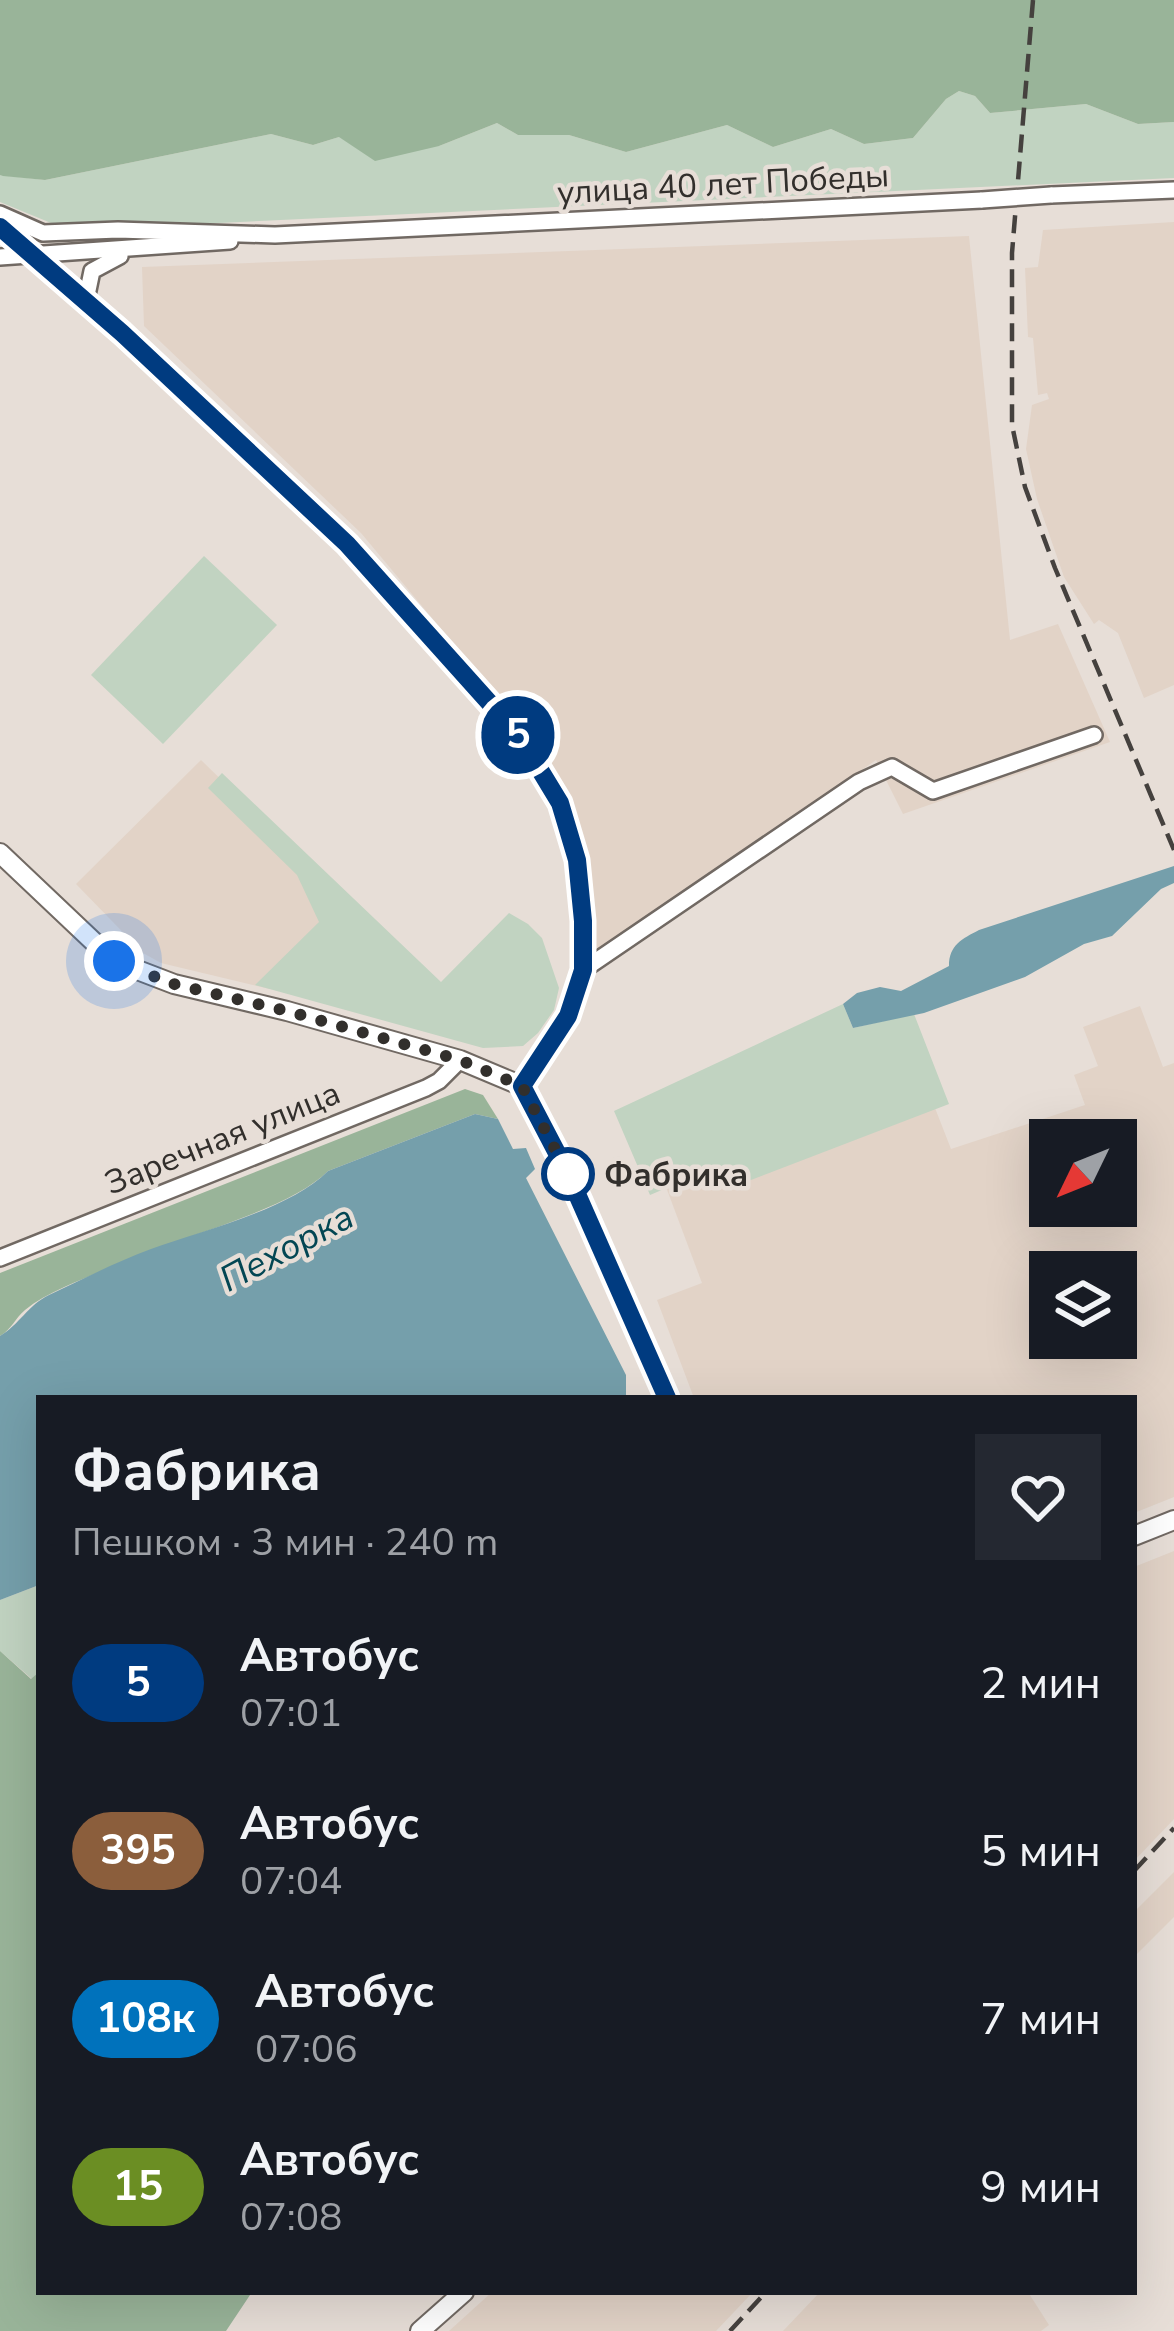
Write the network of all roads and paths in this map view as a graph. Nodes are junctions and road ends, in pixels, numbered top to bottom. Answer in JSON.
{"nodes":[{"id":1,"x":1174,"y":190,"type":"edge"},
{"id":2,"x":0,"y":214,"type":"edge"},
{"id":3,"x":0,"y":227,"type":"edge"},
{"id":4,"x":275,"y":235,"type":"junction"},
{"id":5,"x":146,"y":250,"type":"junction"},
{"id":6,"x":36,"y":256,"type":"junction"},
{"id":7,"x":0,"y":257,"type":"edge"},
{"id":8,"x":86,"y":300,"type":"junction"},
{"id":9,"x":1094,"y":735,"type":"dead end"},
{"id":10,"x":0,"y":853,"type":"edge"},
{"id":11,"x":583,"y":970,"type":"junction"},
{"id":12,"x":460,"y":1060,"type":"junction"},
{"id":13,"x":522,"y":1086,"type":"junction"},
{"id":14,"x":0,"y":1258,"type":"edge"},
{"id":15,"x":666,"y":1395,"type":"edge"},
{"id":16,"x":1174,"y":1520,"type":"edge"},
{"id":17,"x":1137,"y":1535,"type":"edge"},
{"id":18,"x":461,"y":2295,"type":"edge"},
{"id":19,"x":420,"y":2331,"type":"edge"}],
"edges":[{"from":1,"to":4,"type":"street","name":"улица 40 лет Победы","bridge":true},
{"from":2,"to":4,"type":"street","name":"улица 40 лет Победы"},
{"from":3,"to":6,"type":"street"},
{"from":4,"to":5,"type":"street","name":"улица 40 лет Победы"},
{"from":5,"to":6,"type":"street","name":"улица 40 лет Победы"},
{"from":5,"to":8,"type":"street"},
{"from":6,"to":7,"type":"street","name":"улица 40 лет Победы"},
{"from":6,"to":8,"type":"street"},
{"from":8,"to":11,"type":"street"},
{"from":9,"to":11,"type":"street"},
{"from":10,"to":12,"type":"main road"},
{"from":11,"to":13,"type":"street"},
{"from":12,"to":13,"type":"main road"},
{"from":12,"to":14,"type":"street","name":"Заречная улица"},
{"from":13,"to":15,"type":"main road"},
{"from":16,"to":17,"type":"main road"},
{"from":18,"to":19,"type":"main road"}]}
